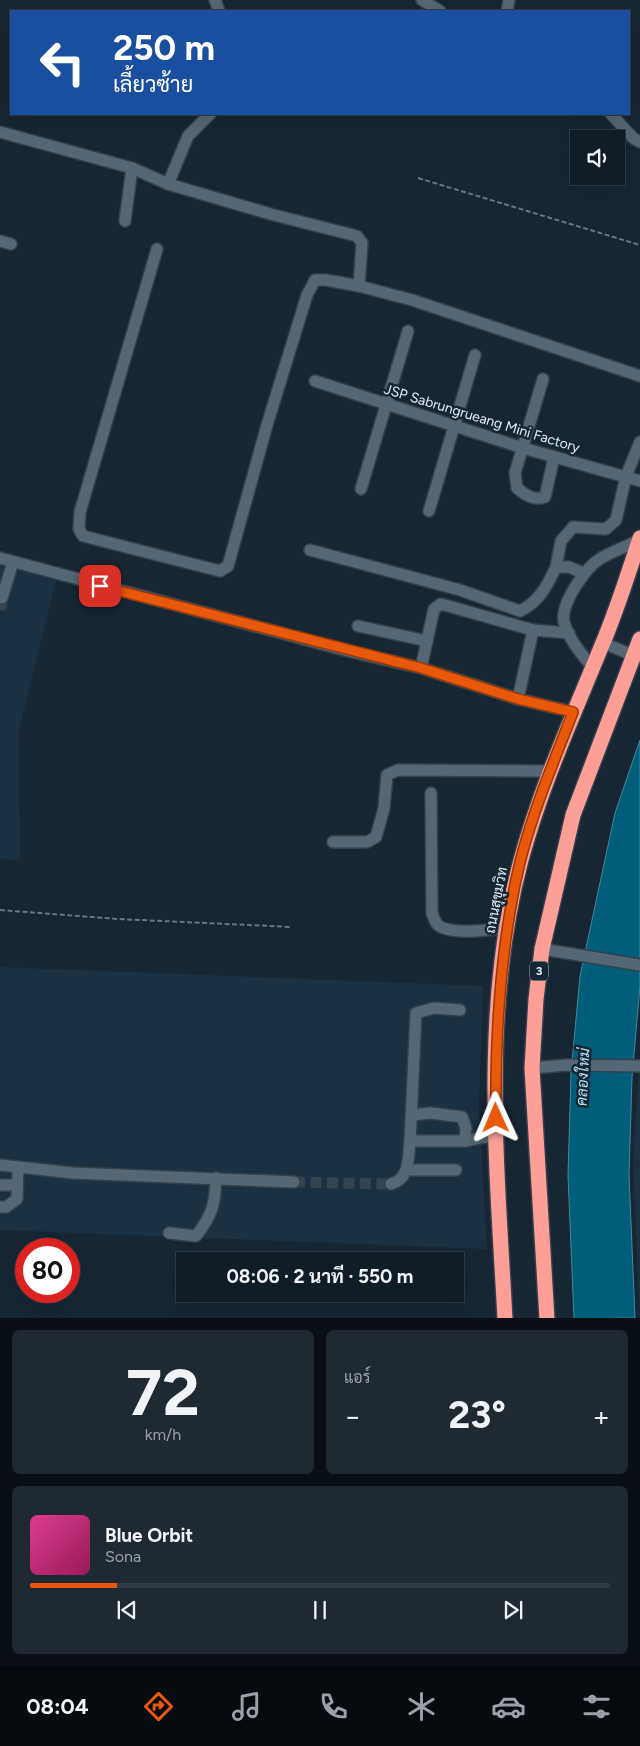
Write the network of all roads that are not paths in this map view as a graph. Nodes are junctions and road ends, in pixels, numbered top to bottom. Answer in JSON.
{"nodes":[{"id":1,"x":422,"y":0,"type":"edge"},
{"id":2,"x":436,"y":10,"type":"edge"},
{"id":3,"x":209,"y":115,"type":"edge"},
{"id":4,"x":612,"y":115,"type":"edge"},
{"id":5,"x":0,"y":132,"type":"edge"},
{"id":6,"x":640,"y":142,"type":"edge"},
{"id":7,"x":132,"y":168,"type":"junction"},
{"id":8,"x":168,"y":184,"type":"junction"},
{"id":9,"x":126,"y":221,"type":"dead end"},
{"id":10,"x":157,"y":248,"type":"dead end"},
{"id":11,"x":359,"y":286,"type":"junction"},
{"id":12,"x":408,"y":331,"type":"dead end"},
{"id":13,"x":475,"y":356,"type":"dead end"},
{"id":14,"x":640,"y":376,"type":"edge"},
{"id":15,"x":543,"y":379,"type":"dead end"},
{"id":16,"x":315,"y":381,"type":"dead end"},
{"id":17,"x":386,"y":404,"type":"junction"},
{"id":18,"x":453,"y":425,"type":"junction"},
{"id":19,"x":640,"y":442,"type":"edge"},
{"id":20,"x":523,"y":448,"type":"junction"},
{"id":21,"x":554,"y":457,"type":"junction"},
{"id":22,"x":626,"y":476,"type":"junction"},
{"id":23,"x":640,"y":481,"type":"edge"},
{"id":24,"x":361,"y":489,"type":"dead end"},
{"id":25,"x":429,"y":511,"type":"dead end"},
{"id":26,"x":640,"y":539,"type":"edge"},
{"id":27,"x":310,"y":550,"type":"dead end"},
{"id":28,"x":0,"y":558,"type":"edge"},
{"id":29,"x":13,"y":562,"type":"junction"},
{"id":30,"x":556,"y":567,"type":"junction"},
{"id":31,"x":583,"y":573,"type":"junction"},
{"id":32,"x":2,"y":598,"type":"dead end"},
{"id":33,"x":358,"y":626,"type":"dead end"},
{"id":34,"x":533,"y":630,"type":"junction"},
{"id":35,"x":569,"y":633,"type":"junction"},
{"id":36,"x":640,"y":639,"type":"edge"},
{"id":37,"x":427,"y":641,"type":"junction"},
{"id":38,"x":603,"y":643,"type":"junction"},
{"id":39,"x":637,"y":657,"type":"edge"},
{"id":40,"x":592,"y":667,"type":"junction"},
{"id":41,"x":421,"y":668,"type":"junction"},
{"id":42,"x":518,"y":699,"type":"junction"},
{"id":43,"x":573,"y":712,"type":"junction"},
{"id":44,"x":550,"y":771,"type":"junction"},
{"id":45,"x":431,"y":793,"type":"dead end"},
{"id":46,"x":333,"y":842,"type":"dead end"},
{"id":47,"x":506,"y":928,"type":"junction"},
{"id":48,"x":542,"y":949,"type":"junction"},
{"id":49,"x":640,"y":965,"type":"edge"},
{"id":50,"x":460,"y":1010,"type":"dead end"},
{"id":51,"x":640,"y":1066,"type":"edge"},
{"id":52,"x":532,"y":1068,"type":"junction"},
{"id":53,"x":412,"y":1115,"type":"junction"},
{"id":54,"x":496,"y":1135,"type":"junction"},
{"id":55,"x":410,"y":1141,"type":"junction"},
{"id":56,"x":465,"y":1141,"type":"junction"},
{"id":57,"x":0,"y":1165,"type":"edge"},
{"id":58,"x":18,"y":1167,"type":"junction"},
{"id":59,"x":406,"y":1170,"type":"junction"},
{"id":60,"x":456,"y":1170,"type":"dead end"},
{"id":61,"x":216,"y":1178,"type":"junction"},
{"id":62,"x":294,"y":1182,"type":"tunnel mouth"},
{"id":63,"x":391,"y":1184,"type":"tunnel mouth"},
{"id":64,"x":0,"y":1185,"type":"edge"},
{"id":65,"x":17,"y":1185,"type":"junction"},
{"id":66,"x":0,"y":1207,"type":"edge"},
{"id":67,"x":168,"y":1233,"type":"dead end"},
{"id":68,"x":505,"y":1318,"type":"edge"},
{"id":69,"x":546,"y":1318,"type":"edge"}],
"edges":[{"from":1,"to":2,"type":"lane"},
{"from":3,"to":8,"type":"lane"},
{"from":4,"to":6,"type":"lane"},
{"from":5,"to":7,"type":"lane"},
{"from":7,"to":8,"type":"lane"},
{"from":7,"to":9,"type":"lane"},
{"from":8,"to":11,"type":"lane"},
{"from":10,"to":11,"type":"lane"},
{"from":11,"to":14,"type":"lane"},
{"from":12,"to":17,"type":"lane"},
{"from":13,"to":18,"type":"lane"},
{"from":15,"to":20,"type":"lane"},
{"from":16,"to":17,"type":"lane","name":"JSP Sabrungrueang Mini Factory"},
{"from":17,"to":18,"type":"lane","name":"JSP Sabrungrueang Mini Factory"},
{"from":17,"to":24,"type":"lane"},
{"from":18,"to":20,"type":"lane","name":"JSP Sabrungrueang Mini Factory"},
{"from":18,"to":25,"type":"lane"},
{"from":19,"to":22,"type":"lane"},
{"from":20,"to":21,"type":"lane","name":"JSP Sabrungrueang Mini Factory"},
{"from":20,"to":21,"type":"lane"},
{"from":21,"to":22,"type":"lane","name":"JSP Sabrungrueang Mini Factory"},
{"from":22,"to":23,"type":"lane","name":"JSP Sabrungrueang Mini Factory"},
{"from":22,"to":30,"type":"lane"},
{"from":26,"to":31,"type":"lane"},
{"from":26,"to":38,"type":"highway","name":"ถนนสุขุมวิท"},
{"from":27,"to":30,"type":"lane"},
{"from":28,"to":29,"type":"lane"},
{"from":29,"to":32,"type":"lane"},
{"from":29,"to":41,"type":"lane"},
{"from":30,"to":31,"type":"lane"},
{"from":31,"to":35,"type":"lane"},
{"from":33,"to":37,"type":"lane"},
{"from":34,"to":35,"type":"lane"},
{"from":34,"to":37,"type":"lane"},
{"from":34,"to":42,"type":"lane"},
{"from":35,"to":40,"type":"lane"},
{"from":36,"to":39,"type":"highway","number":"3"},
{"from":37,"to":41,"type":"lane"},
{"from":38,"to":39,"type":"lane"},
{"from":38,"to":40,"type":"highway","name":"ถนนสุขุมวิท"},
{"from":39,"to":48,"type":"highway","number":"3"},
{"from":40,"to":43,"type":"highway","name":"ถนนสุขุมวิท"},
{"from":41,"to":42,"type":"lane"},
{"from":42,"to":43,"type":"lane"},
{"from":43,"to":44,"type":"highway","name":"ถนนสุขุมวิท"},
{"from":44,"to":46,"type":"lane"},
{"from":44,"to":47,"type":"highway","name":"ถนนสุขุมวิท"},
{"from":45,"to":47,"type":"lane"},
{"from":47,"to":54,"type":"highway","name":"ถนนสุขุมวิท"},
{"from":48,"to":49,"type":"lane"},
{"from":48,"to":52,"type":"highway","number":"3"},
{"from":50,"to":53,"type":"lane"},
{"from":51,"to":52,"type":"lane"},
{"from":52,"to":69,"type":"highway","number":"3"},
{"from":53,"to":55,"type":"lane"},
{"from":53,"to":56,"type":"lane"},
{"from":54,"to":56,"type":"lane"},
{"from":54,"to":68,"type":"highway","name":"ถนนสุขุมวิท"},
{"from":55,"to":56,"type":"lane"},
{"from":55,"to":59,"type":"lane"},
{"from":57,"to":58,"type":"lane"},
{"from":58,"to":61,"type":"lane"},
{"from":58,"to":65,"type":"lane"},
{"from":59,"to":60,"type":"lane"},
{"from":59,"to":63,"type":"lane"},
{"from":61,"to":62,"type":"lane"},
{"from":61,"to":67,"type":"lane"},
{"from":64,"to":65,"type":"lane"},
{"from":65,"to":66,"type":"lane"}]}
